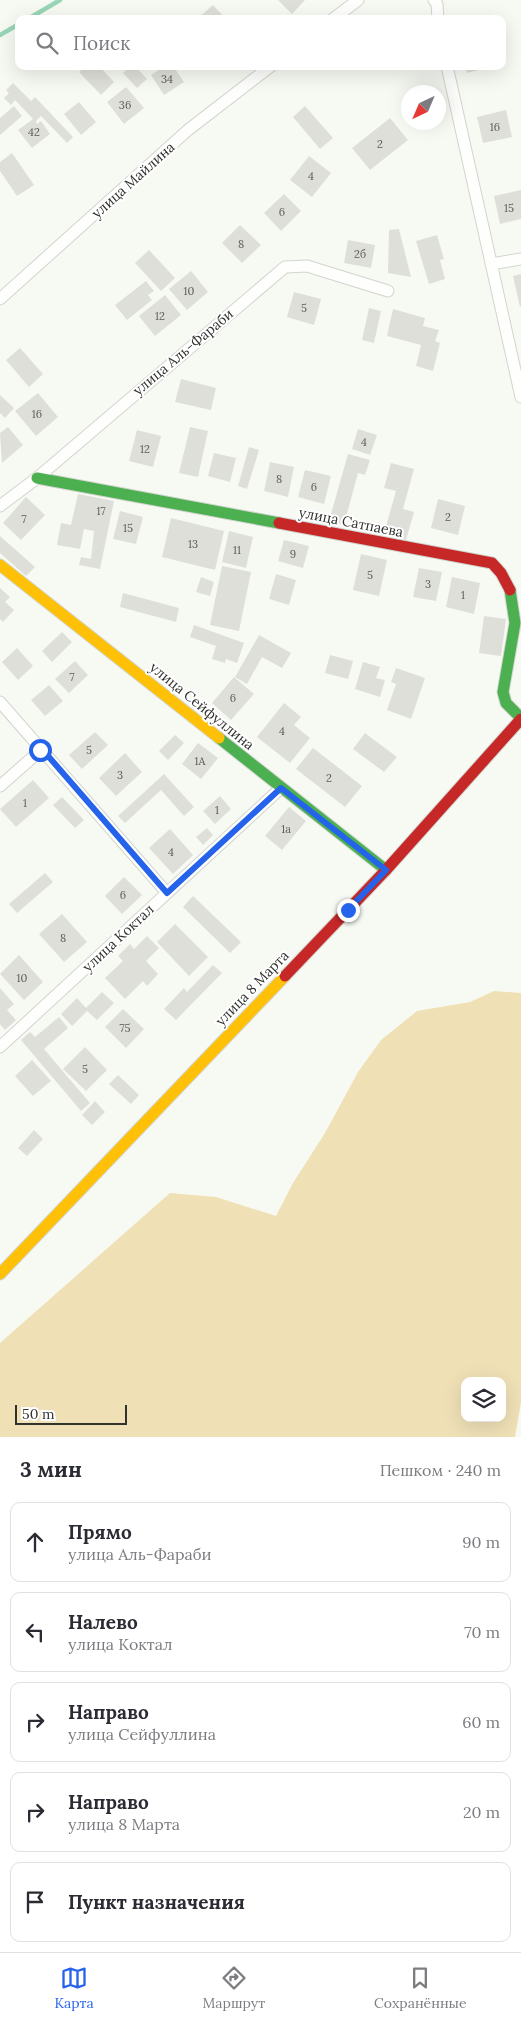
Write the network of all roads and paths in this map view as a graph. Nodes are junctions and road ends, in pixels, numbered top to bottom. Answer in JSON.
{"nodes":[{"id":1,"x":358,"y":0,"type":"edge"},
{"id":2,"x":437,"y":1,"type":"edge"},
{"id":3,"x":338,"y":15,"type":"edge"},
{"id":4,"x":438,"y":15,"type":"edge"},
{"id":5,"x":266,"y":70,"type":"edge"},
{"id":6,"x":448,"y":70,"type":"edge"},
{"id":7,"x":521,"y":259,"type":"edge"},
{"id":8,"x":491,"y":264,"type":"junction"},
{"id":9,"x":388,"y":291,"type":"dead end"},
{"id":10,"x":0,"y":299,"type":"edge"},
{"id":11,"x":521,"y":397,"type":"edge"},
{"id":12,"x":37,"y":478,"type":"junction"},
{"id":13,"x":0,"y":506,"type":"edge"},
{"id":14,"x":0,"y":564,"type":"edge"},
{"id":15,"x":0,"y":702,"type":"edge"},
{"id":16,"x":521,"y":719,"type":"edge"},
{"id":17,"x":42,"y":749,"type":"junction"},
{"id":18,"x":0,"y":786,"type":"edge"},
{"id":19,"x":281,"y":788,"type":"junction"},
{"id":20,"x":386,"y":870,"type":"junction"},
{"id":21,"x":167,"y":893,"type":"junction"},
{"id":22,"x":0,"y":1048,"type":"edge"},
{"id":23,"x":0,"y":1274,"type":"edge"}],
"edges":[{"from":1,"to":3,"type":"street"},
{"from":2,"to":4,"type":"street"},
{"from":5,"to":10,"type":"street","name":"улица Майлина"},
{"from":6,"to":8,"type":"street"},
{"from":7,"to":8,"type":"street"},
{"from":8,"to":11,"type":"street"},
{"from":9,"to":12,"type":"street","name":"улица Аль-Фараби"},
{"from":12,"to":13,"type":"street","name":"улица Аль-Фараби"},
{"from":12,"to":16,"type":"street","name":"улица Сатпаева"},
{"from":14,"to":19,"type":"street","name":"улица Сейфуллина"},
{"from":15,"to":17,"type":"street"},
{"from":16,"to":20,"type":"street","name":"улица 8 Марта"},
{"from":17,"to":18,"type":"street"},
{"from":17,"to":21,"type":"street"},
{"from":19,"to":20,"type":"street","name":"улица Сейфуллина"},
{"from":19,"to":21,"type":"street","name":"улица Коктал"},
{"from":20,"to":23,"type":"street","name":"улица 8 Марта"},
{"from":21,"to":22,"type":"street","name":"улица Коктал"}]}
